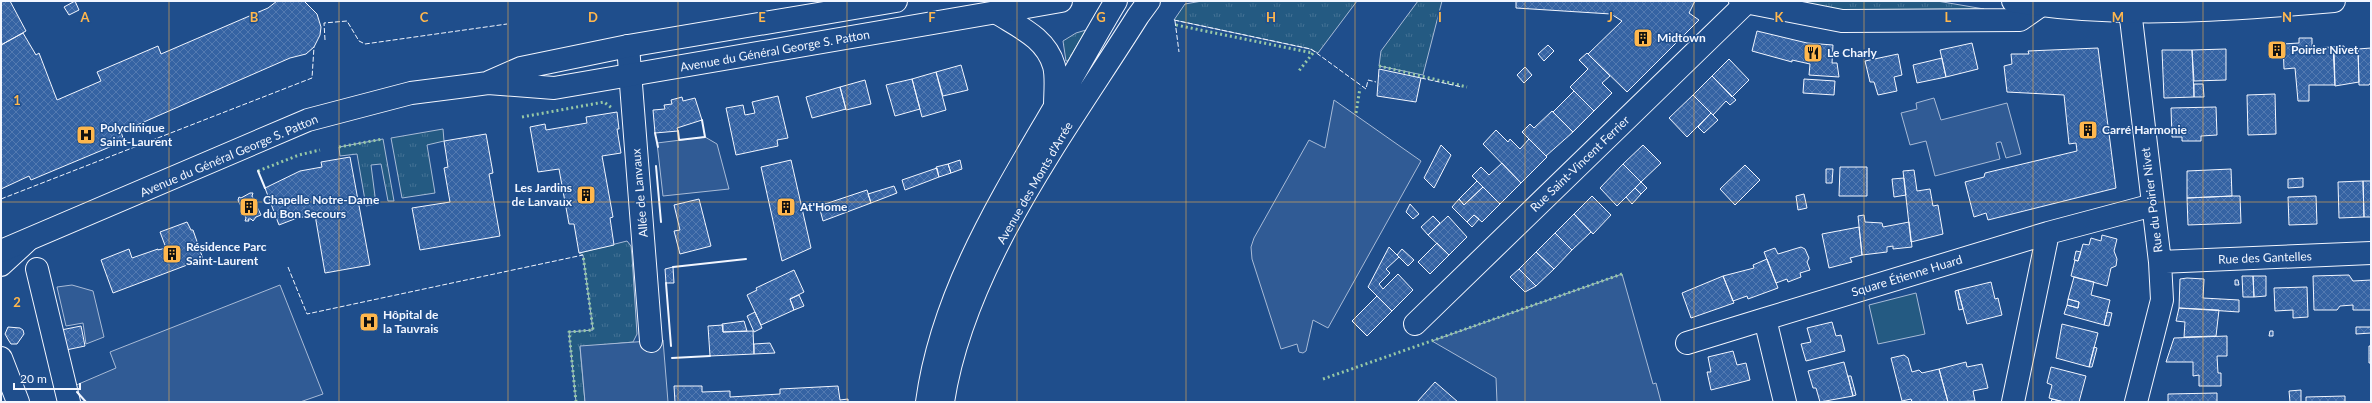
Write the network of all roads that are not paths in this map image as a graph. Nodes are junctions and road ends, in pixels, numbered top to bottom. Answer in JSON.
{"nodes":[{"id":1,"x":896,"y":1,"type":"edge"},
{"id":2,"x":1061,"y":1,"type":"edge"},
{"id":3,"x":1116,"y":1,"type":"edge"},
{"id":4,"x":1149,"y":1,"type":"edge"},
{"id":5,"x":2013,"y":1,"type":"edge"},
{"id":6,"x":2334,"y":1,"type":"edge"},
{"id":7,"x":1742,"y":2,"type":"edge"},
{"id":8,"x":2040,"y":6,"type":"junction"},
{"id":9,"x":2136,"y":6,"type":"edge"},
{"id":10,"x":997,"y":13,"type":"junction"},
{"id":11,"x":628,"y":46,"type":"junction"},
{"id":12,"x":630,"y":77,"type":"junction"},
{"id":13,"x":488,"y":83,"type":"junction"},
{"id":14,"x":1055,"y":106,"type":"junction"},
{"id":15,"x":2153,"y":205,"type":"junction"},
{"id":16,"x":2048,"y":233,"type":"junction"},
{"id":17,"x":29,"y":239,"type":"junction"},
{"id":18,"x":1,"y":251,"type":"edge"},
{"id":19,"x":2371,"y":253,"type":"edge"},
{"id":20,"x":2160,"y":262,"type":"junction"},
{"id":21,"x":1,"y":265,"type":"edge"},
{"id":22,"x":37,"y":269,"type":"dead end"},
{"id":23,"x":1765,"y":319,"type":"junction"},
{"id":24,"x":1415,"y":324,"type":"dead end"},
{"id":25,"x":651,"y":341,"type":"dead end"},
{"id":26,"x":1687,"y":343,"type":"dead end"},
{"id":27,"x":1,"y":358,"type":"edge"},
{"id":28,"x":1,"y":382,"type":"edge"},
{"id":29,"x":17,"y":402,"type":"edge"},
{"id":30,"x":69,"y":402,"type":"edge"},
{"id":31,"x":927,"y":402,"type":"edge"},
{"id":32,"x":943,"y":402,"type":"edge"},
{"id":33,"x":1785,"y":402,"type":"edge"},
{"id":34,"x":2013,"y":402,"type":"edge"},
{"id":35,"x":2136,"y":402,"type":"edge"}],
"edges":[{"from":1,"to":11,"type":"street","name":"Avenue du Général George S. Patton"},
{"from":2,"to":10,"type":"street","name":"Avenue du Général George S. Patton"},
{"from":3,"to":14,"type":"street","name":"Avenue des Monts d'Arrée"},
{"from":4,"to":32,"type":"street","name":"Avenue des Monts d'Arrée"},
{"from":5,"to":8,"type":"street"},
{"from":6,"to":9,"type":"street"},
{"from":7,"to":8,"type":"street"},
{"from":7,"to":24,"type":"street","name":"Rue Saint-Vincent Ferrier"},
{"from":8,"to":9,"type":"street"},
{"from":9,"to":15,"type":"street","name":"Rue du Poirier Nivet"},
{"from":10,"to":12,"type":"street","name":"Avenue du Général George S. Patton"},
{"from":10,"to":14,"type":"street","name":"Avenue des Monts d'Arrée"},
{"from":11,"to":12,"type":"street","name":"Allée de Lanvaux"},
{"from":11,"to":13,"type":"street","name":"Avenue du Général George S. Patton"},
{"from":12,"to":13,"type":"street","name":"Avenue du Général George S. Patton"},
{"from":12,"to":25,"type":"street","name":"Allée de Lanvaux"},
{"from":13,"to":17,"type":"street","name":"Avenue du Général George S. Patton"},
{"from":14,"to":31,"type":"street","name":"Avenue des Monts d'Arrée"},
{"from":15,"to":16,"type":"street","name":"Square Étienne Huard"},
{"from":15,"to":20,"type":"street","name":"Rue du Poirier Nivet"},
{"from":16,"to":23,"type":"street","name":"Square Étienne Huard"},
{"from":16,"to":34,"type":"street"},
{"from":17,"to":18,"type":"street","name":"Avenue du Général George S. Patton"},
{"from":17,"to":21,"type":"street"},
{"from":19,"to":20,"type":"street","name":"Rue des Gantelles"},
{"from":20,"to":35,"type":"street","name":"Rue du Poirier Nivet"},
{"from":22,"to":30,"type":"street"},
{"from":23,"to":26,"type":"street","name":"Square Étienne Huard"},
{"from":23,"to":33,"type":"street"},
{"from":27,"to":29,"type":"street"},
{"from":28,"to":29,"type":"street"}]}
